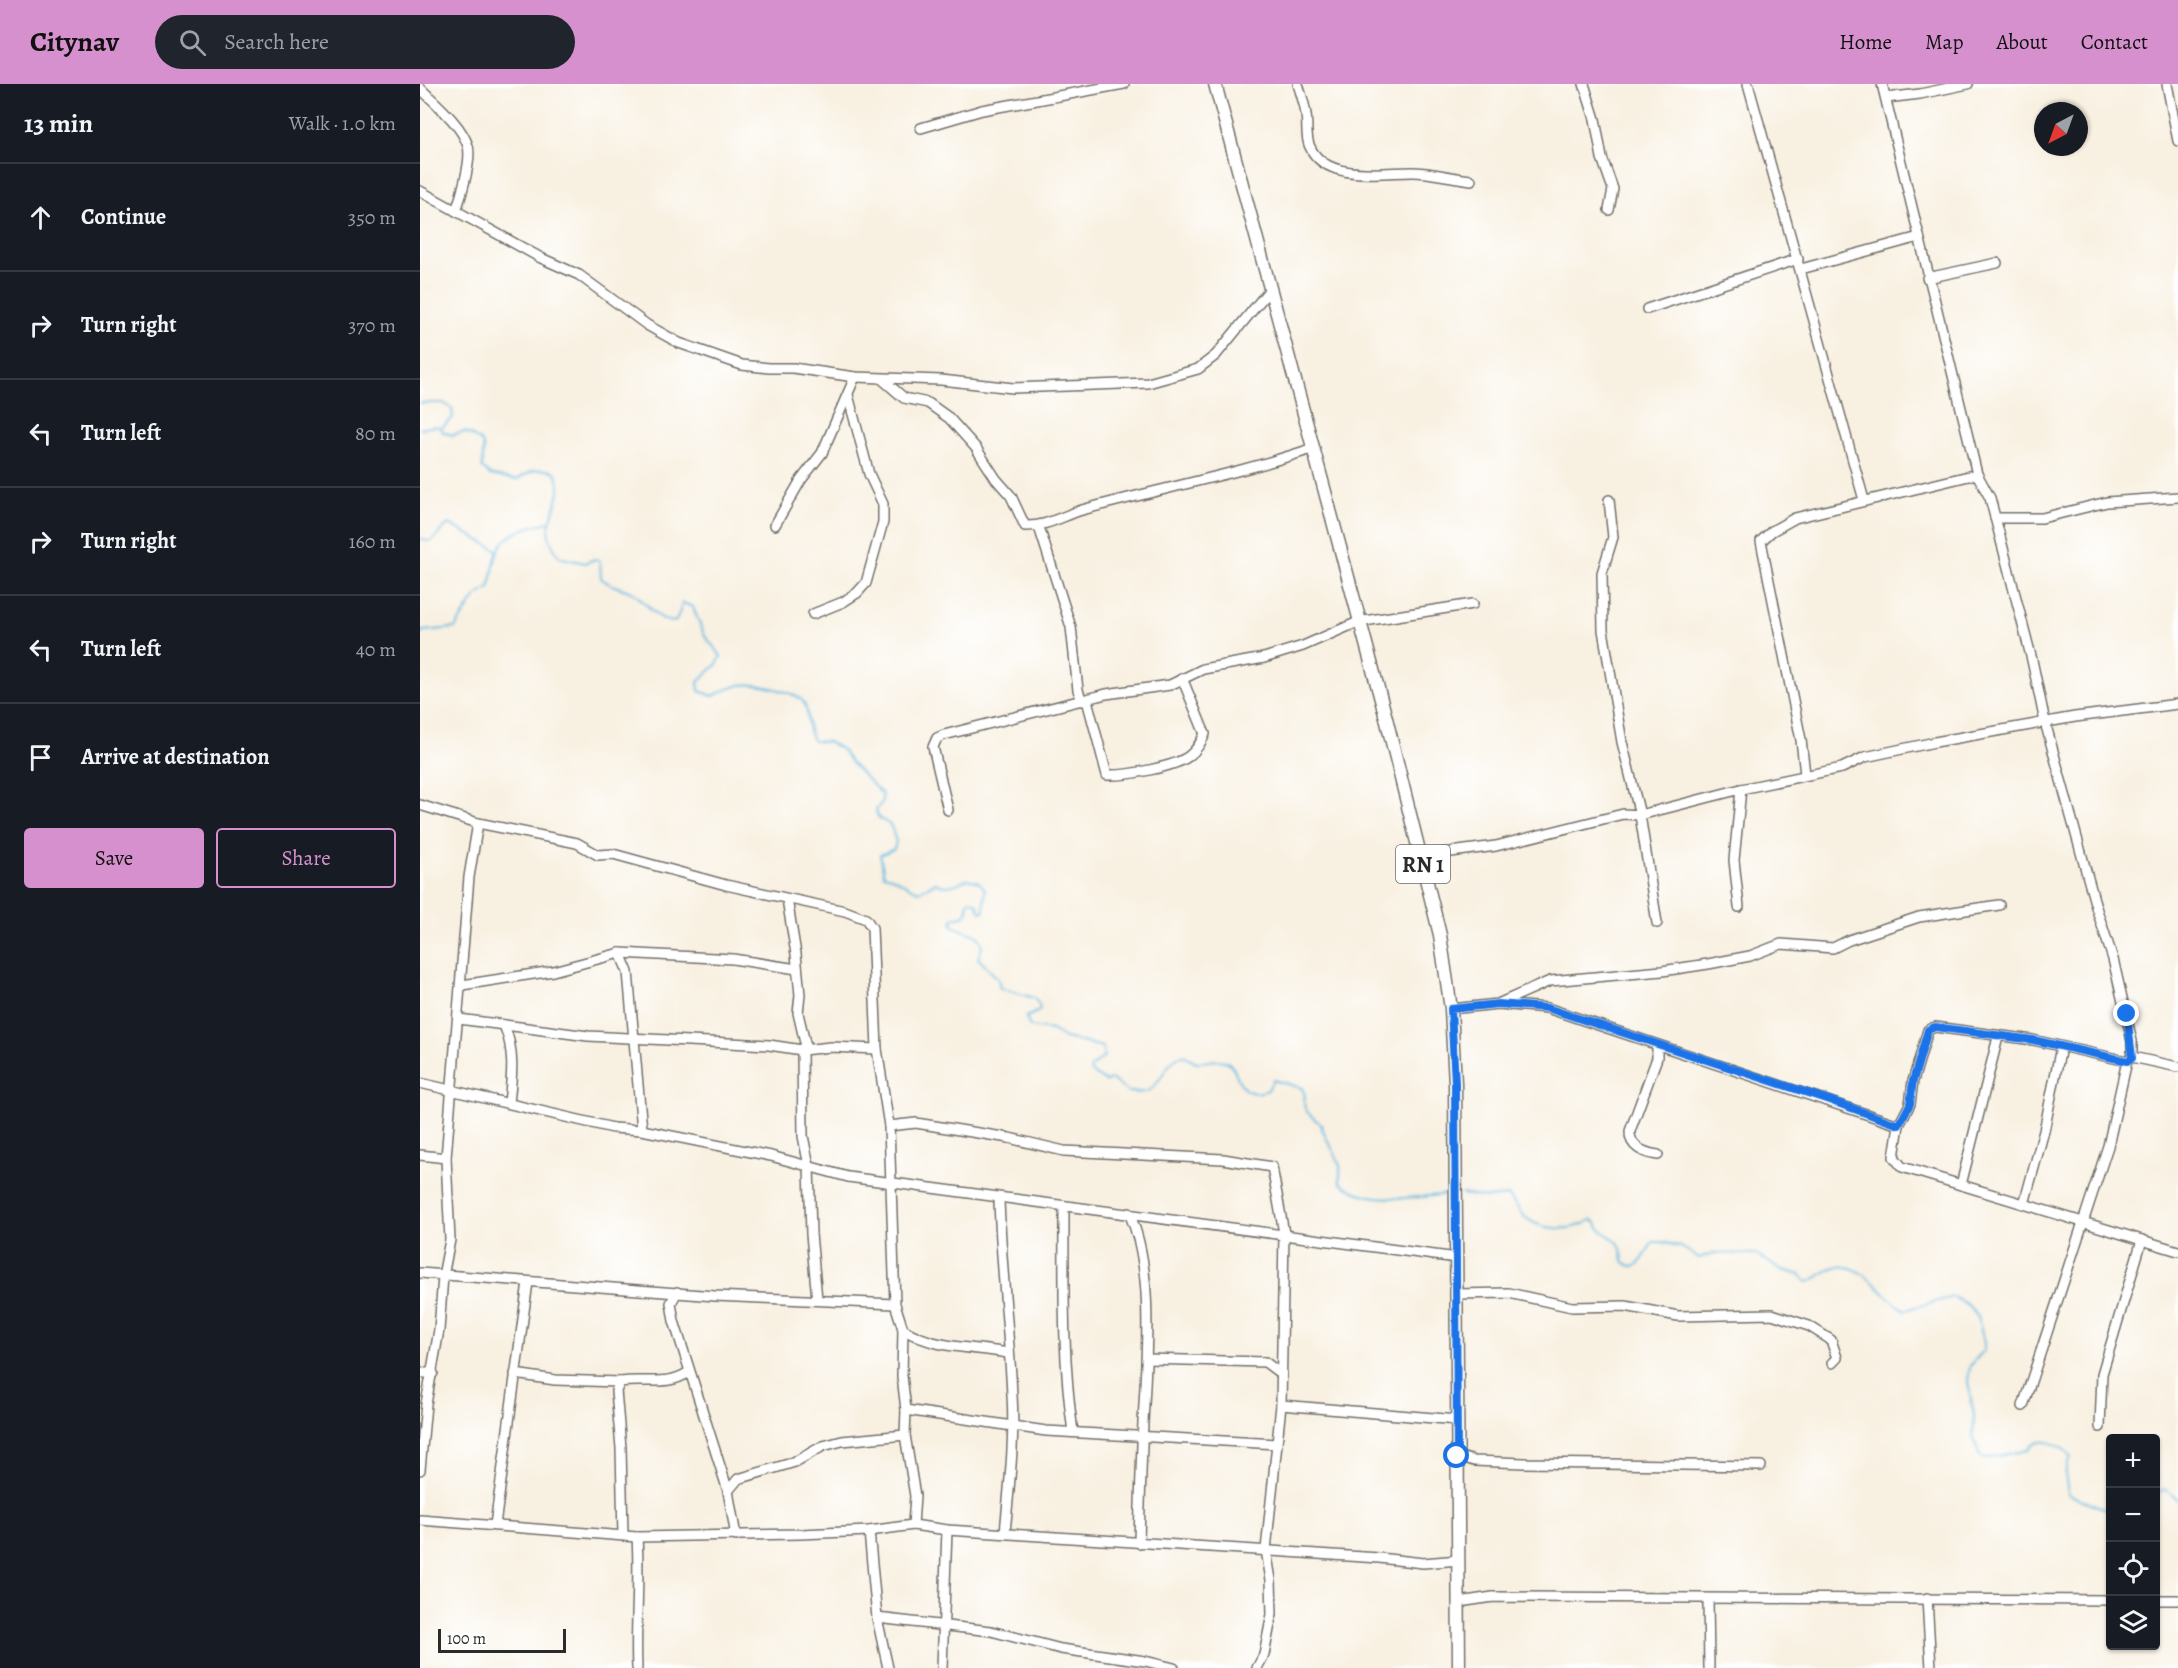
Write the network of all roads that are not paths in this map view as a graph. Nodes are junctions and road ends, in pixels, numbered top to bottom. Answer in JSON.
{"nodes":[{"id":1,"x":1124,"y":84,"type":"edge"},
{"id":2,"x":1218,"y":84,"type":"edge"},
{"id":3,"x":1298,"y":84,"type":"edge"},
{"id":4,"x":1584,"y":84,"type":"edge"},
{"id":5,"x":1748,"y":84,"type":"edge"},
{"id":6,"x":1882,"y":84,"type":"edge"},
{"id":7,"x":1968,"y":84,"type":"edge"},
{"id":8,"x":2167,"y":84,"type":"edge"},
{"id":9,"x":420,"y":88,"type":"edge"},
{"id":10,"x":1886,"y":98,"type":"junction"},
{"id":11,"x":921,"y":128,"type":"dead end"},
{"id":12,"x":2178,"y":141,"type":"edge"},
{"id":13,"x":1471,"y":180,"type":"dead end"},
{"id":14,"x":420,"y":191,"type":"edge"},
{"id":15,"x":1609,"y":210,"type":"dead end"},
{"id":16,"x":456,"y":211,"type":"junction"},
{"id":17,"x":1919,"y":237,"type":"junction"},
{"id":18,"x":1997,"y":263,"type":"dead end"},
{"id":19,"x":1800,"y":264,"type":"junction"},
{"id":20,"x":1927,"y":278,"type":"junction"},
{"id":21,"x":1270,"y":289,"type":"junction"},
{"id":22,"x":1647,"y":309,"type":"dead end"},
{"id":23,"x":855,"y":377,"type":"junction"},
{"id":24,"x":882,"y":379,"type":"junction"},
{"id":25,"x":848,"y":395,"type":"junction"},
{"id":26,"x":1314,"y":448,"type":"junction"},
{"id":27,"x":1977,"y":474,"type":"junction"},
{"id":28,"x":2178,"y":497,"type":"edge"},
{"id":29,"x":1609,"y":500,"type":"dead end"},
{"id":30,"x":1864,"y":500,"type":"junction"},
{"id":31,"x":1995,"y":518,"type":"junction"},
{"id":32,"x":775,"y":525,"type":"dead end"},
{"id":33,"x":1039,"y":527,"type":"junction"},
{"id":34,"x":1473,"y":604,"type":"dead end"},
{"id":35,"x":813,"y":614,"type":"dead end"},
{"id":36,"x":1358,"y":622,"type":"junction"},
{"id":37,"x":1182,"y":678,"type":"junction"},
{"id":38,"x":1085,"y":701,"type":"junction"},
{"id":39,"x":2178,"y":704,"type":"edge"},
{"id":40,"x":2045,"y":722,"type":"junction"},
{"id":41,"x":1805,"y":774,"type":"junction"},
{"id":42,"x":1741,"y":789,"type":"junction"},
{"id":43,"x":420,"y":805,"type":"edge"},
{"id":44,"x":948,"y":810,"type":"dead end"},
{"id":45,"x":1640,"y":815,"type":"junction"},
{"id":46,"x":478,"y":823,"type":"junction"},
{"id":47,"x":1420,"y":856,"type":"junction"},
{"id":48,"x":787,"y":899,"type":"junction"},
{"id":49,"x":1999,"y":905,"type":"dead end"},
{"id":50,"x":1739,"y":908,"type":"dead end"},
{"id":51,"x":1657,"y":923,"type":"dead end"},
{"id":52,"x":620,"y":953,"type":"junction"},
{"id":53,"x":796,"y":969,"type":"junction"},
{"id":54,"x":462,"y":984,"type":"junction"},
{"id":55,"x":1498,"y":1004,"type":"junction"},
{"id":56,"x":1451,"y":1009,"type":"junction"},
{"id":57,"x":459,"y":1019,"type":"junction"},
{"id":58,"x":504,"y":1025,"type":"junction"},
{"id":59,"x":632,"y":1037,"type":"junction"},
{"id":60,"x":1998,"y":1037,"type":"junction"},
{"id":61,"x":1657,"y":1045,"type":"junction"},
{"id":62,"x":2061,"y":1047,"type":"junction"},
{"id":63,"x":877,"y":1049,"type":"junction"},
{"id":64,"x":802,"y":1050,"type":"junction"},
{"id":65,"x":2130,"y":1059,"type":"junction"},
{"id":66,"x":2178,"y":1067,"type":"edge"},
{"id":67,"x":420,"y":1083,"type":"edge"},
{"id":68,"x":452,"y":1089,"type":"junction"},
{"id":69,"x":509,"y":1103,"type":"junction"},
{"id":70,"x":1899,"y":1125,"type":"junction"},
{"id":71,"x":888,"y":1126,"type":"junction"},
{"id":72,"x":642,"y":1130,"type":"junction"},
{"id":73,"x":420,"y":1155,"type":"edge"},
{"id":74,"x":1658,"y":1155,"type":"dead end"},
{"id":75,"x":446,"y":1158,"type":"junction"},
{"id":76,"x":809,"y":1166,"type":"junction"},
{"id":77,"x":889,"y":1183,"type":"junction"},
{"id":78,"x":1961,"y":1185,"type":"junction"},
{"id":79,"x":999,"y":1199,"type":"junction"},
{"id":80,"x":2024,"y":1204,"type":"junction"},
{"id":81,"x":1064,"y":1206,"type":"junction"},
{"id":82,"x":1129,"y":1213,"type":"junction"},
{"id":83,"x":2084,"y":1223,"type":"junction"},
{"id":84,"x":1284,"y":1233,"type":"junction"},
{"id":85,"x":2142,"y":1240,"type":"junction"},
{"id":86,"x":2178,"y":1251,"type":"edge"},
{"id":87,"x":1457,"y":1258,"type":"junction"},
{"id":88,"x":420,"y":1273,"type":"edge"},
{"id":89,"x":442,"y":1276,"type":"junction"},
{"id":90,"x":528,"y":1282,"type":"junction"},
{"id":91,"x":676,"y":1292,"type":"junction"},
{"id":92,"x":1456,"y":1294,"type":"junction"},
{"id":93,"x":817,"y":1299,"type":"junction"},
{"id":94,"x":895,"y":1304,"type":"junction"},
{"id":95,"x":903,"y":1329,"type":"junction"},
{"id":96,"x":1008,"y":1353,"type":"junction"},
{"id":97,"x":1146,"y":1359,"type":"junction"},
{"id":98,"x":1832,"y":1363,"type":"dead end"},
{"id":99,"x":420,"y":1372,"type":"edge"},
{"id":100,"x":689,"y":1372,"type":"junction"},
{"id":101,"x":433,"y":1373,"type":"junction"},
{"id":102,"x":515,"y":1374,"type":"junction"},
{"id":103,"x":1281,"y":1374,"type":"junction"},
{"id":104,"x":620,"y":1382,"type":"junction"},
{"id":105,"x":1281,"y":1405,"type":"junction"},
{"id":106,"x":2023,"y":1406,"type":"dead end"},
{"id":107,"x":906,"y":1410,"type":"junction"},
{"id":108,"x":1456,"y":1420,"type":"junction"},
{"id":109,"x":1012,"y":1426,"type":"junction"},
{"id":110,"x":2100,"y":1427,"type":"dead end"},
{"id":111,"x":1073,"y":1432,"type":"junction"},
{"id":112,"x":905,"y":1435,"type":"junction"},
{"id":113,"x":1142,"y":1438,"type":"junction"},
{"id":114,"x":1277,"y":1444,"type":"junction"},
{"id":115,"x":1457,"y":1456,"type":"junction"},
{"id":116,"x":1761,"y":1466,"type":"dead end"},
{"id":117,"x":420,"y":1470,"type":"edge"},
{"id":118,"x":728,"y":1491,"type":"junction"},
{"id":119,"x":420,"y":1520,"type":"edge"},
{"id":120,"x":495,"y":1525,"type":"junction"},
{"id":121,"x":913,"y":1525,"type":"junction"},
{"id":122,"x":947,"y":1530,"type":"junction"},
{"id":123,"x":868,"y":1531,"type":"junction"},
{"id":124,"x":1005,"y":1533,"type":"junction"},
{"id":125,"x":623,"y":1535,"type":"junction"},
{"id":126,"x":736,"y":1536,"type":"junction"},
{"id":127,"x":637,"y":1537,"type":"junction"},
{"id":128,"x":1139,"y":1542,"type":"junction"},
{"id":129,"x":1266,"y":1550,"type":"junction"},
{"id":130,"x":1459,"y":1560,"type":"junction"},
{"id":131,"x":1927,"y":1598,"type":"junction"},
{"id":132,"x":1708,"y":1599,"type":"junction"},
{"id":133,"x":2106,"y":1600,"type":"edge"},
{"id":134,"x":2160,"y":1600,"type":"edge"},
{"id":135,"x":2178,"y":1600,"type":"edge"},
{"id":136,"x":1459,"y":1602,"type":"junction"},
{"id":137,"x":877,"y":1618,"type":"junction"},
{"id":138,"x":941,"y":1624,"type":"junction"},
{"id":139,"x":637,"y":1668,"type":"edge"},
{"id":140,"x":888,"y":1668,"type":"edge"},
{"id":141,"x":942,"y":1668,"type":"edge"},
{"id":142,"x":1174,"y":1668,"type":"edge"},
{"id":143,"x":1257,"y":1668,"type":"edge"},
{"id":144,"x":1459,"y":1668,"type":"edge"},
{"id":145,"x":1709,"y":1668,"type":"edge"},
{"id":146,"x":1931,"y":1668,"type":"edge"}],
"edges":[{"from":1,"to":11,"type":"street"},
{"from":2,"to":21,"type":"main road","number":"RN 1"},
{"from":3,"to":13,"type":"street"},
{"from":4,"to":15,"type":"street"},
{"from":5,"to":19,"type":"street"},
{"from":6,"to":10,"type":"street"},
{"from":7,"to":10,"type":"street"},
{"from":8,"to":12,"type":"street"},
{"from":9,"to":16,"type":"street"},
{"from":10,"to":17,"type":"street"},
{"from":14,"to":16,"type":"street"},
{"from":16,"to":23,"type":"street"},
{"from":17,"to":19,"type":"street"},
{"from":17,"to":20,"type":"street"},
{"from":18,"to":20,"type":"street"},
{"from":19,"to":22,"type":"street"},
{"from":19,"to":30,"type":"street"},
{"from":20,"to":27,"type":"street"},
{"from":21,"to":24,"type":"street"},
{"from":21,"to":26,"type":"main road","number":"RN 1"},
{"from":23,"to":24,"type":"street"},
{"from":23,"to":25,"type":"street"},
{"from":24,"to":33,"type":"street"},
{"from":25,"to":32,"type":"street"},
{"from":25,"to":35,"type":"street"},
{"from":26,"to":33,"type":"street"},
{"from":26,"to":36,"type":"main road","number":"RN 1"},
{"from":27,"to":30,"type":"street"},
{"from":27,"to":31,"type":"street"},
{"from":28,"to":31,"type":"street"},
{"from":29,"to":45,"type":"street"},
{"from":30,"to":41,"type":"street"},
{"from":31,"to":40,"type":"street"},
{"from":33,"to":38,"type":"street"},
{"from":34,"to":36,"type":"street"},
{"from":36,"to":37,"type":"street"},
{"from":36,"to":47,"type":"main road","number":"RN 1"},
{"from":37,"to":38,"type":"street"},
{"from":37,"to":38,"type":"street"},
{"from":38,"to":44,"type":"street"},
{"from":39,"to":40,"type":"street"},
{"from":40,"to":41,"type":"street"},
{"from":40,"to":65,"type":"street"},
{"from":41,"to":42,"type":"street"},
{"from":42,"to":45,"type":"street"},
{"from":42,"to":50,"type":"street"},
{"from":43,"to":46,"type":"street"},
{"from":45,"to":47,"type":"street"},
{"from":45,"to":51,"type":"street"},
{"from":46,"to":48,"type":"street"},
{"from":46,"to":54,"type":"street"},
{"from":47,"to":56,"type":"main road","number":"RN 1"},
{"from":48,"to":53,"type":"street"},
{"from":48,"to":63,"type":"street"},
{"from":49,"to":55,"type":"street"},
{"from":52,"to":53,"type":"street"},
{"from":52,"to":54,"type":"street"},
{"from":52,"to":59,"type":"street"},
{"from":53,"to":64,"type":"street"},
{"from":54,"to":57,"type":"street"},
{"from":55,"to":56,"type":"street"},
{"from":55,"to":61,"type":"street"},
{"from":56,"to":87,"type":"main road","number":"RN 1"},
{"from":57,"to":58,"type":"street"},
{"from":57,"to":68,"type":"street"},
{"from":58,"to":59,"type":"street"},
{"from":58,"to":69,"type":"street"},
{"from":59,"to":64,"type":"street"},
{"from":59,"to":72,"type":"street"},
{"from":60,"to":62,"type":"street"},
{"from":60,"to":70,"type":"street"},
{"from":60,"to":78,"type":"street"},
{"from":61,"to":70,"type":"street"},
{"from":61,"to":74,"type":"street"},
{"from":62,"to":65,"type":"street"},
{"from":62,"to":80,"type":"street"},
{"from":63,"to":64,"type":"street"},
{"from":63,"to":71,"type":"street"},
{"from":64,"to":76,"type":"street"},
{"from":65,"to":66,"type":"street"},
{"from":65,"to":83,"type":"street"},
{"from":67,"to":68,"type":"street"},
{"from":68,"to":69,"type":"street"},
{"from":68,"to":75,"type":"street"},
{"from":69,"to":72,"type":"street"},
{"from":70,"to":78,"type":"street"},
{"from":71,"to":77,"type":"street"},
{"from":71,"to":84,"type":"street"},
{"from":72,"to":76,"type":"street"},
{"from":73,"to":75,"type":"street"},
{"from":75,"to":89,"type":"street"},
{"from":76,"to":77,"type":"street"},
{"from":76,"to":93,"type":"street"},
{"from":77,"to":79,"type":"street"},
{"from":77,"to":94,"type":"street"},
{"from":78,"to":80,"type":"street"},
{"from":79,"to":81,"type":"street"},
{"from":79,"to":96,"type":"street"},
{"from":80,"to":83,"type":"street"},
{"from":81,"to":82,"type":"street"},
{"from":81,"to":111,"type":"street"},
{"from":82,"to":84,"type":"street"},
{"from":82,"to":97,"type":"street"},
{"from":83,"to":85,"type":"street"},
{"from":83,"to":106,"type":"street"},
{"from":84,"to":87,"type":"street"},
{"from":84,"to":103,"type":"street"},
{"from":85,"to":86,"type":"street"},
{"from":85,"to":110,"type":"street"},
{"from":87,"to":92,"type":"main road","number":"RN 1"},
{"from":88,"to":89,"type":"street"},
{"from":89,"to":90,"type":"street"},
{"from":89,"to":101,"type":"street"},
{"from":90,"to":91,"type":"street"},
{"from":90,"to":102,"type":"street"},
{"from":91,"to":93,"type":"street"},
{"from":91,"to":100,"type":"street"},
{"from":92,"to":98,"type":"street"},
{"from":92,"to":108,"type":"main road","number":"RN 1"},
{"from":93,"to":94,"type":"street"},
{"from":94,"to":95,"type":"street"},
{"from":95,"to":96,"type":"street"},
{"from":95,"to":107,"type":"street"},
{"from":96,"to":109,"type":"street"},
{"from":97,"to":103,"type":"street"},
{"from":97,"to":113,"type":"street"},
{"from":99,"to":101,"type":"street"},
{"from":100,"to":104,"type":"street"},
{"from":100,"to":118,"type":"street"},
{"from":101,"to":117,"type":"street"},
{"from":102,"to":104,"type":"street"},
{"from":102,"to":120,"type":"street"},
{"from":103,"to":105,"type":"street"},
{"from":104,"to":125,"type":"street"},
{"from":105,"to":108,"type":"street"},
{"from":105,"to":114,"type":"street"},
{"from":107,"to":109,"type":"street"},
{"from":107,"to":112,"type":"street"},
{"from":108,"to":115,"type":"main road","number":"RN 1"},
{"from":109,"to":111,"type":"street"},
{"from":109,"to":124,"type":"street"},
{"from":111,"to":113,"type":"street"},
{"from":112,"to":118,"type":"street"},
{"from":112,"to":121,"type":"street"},
{"from":113,"to":114,"type":"street"},
{"from":113,"to":128,"type":"street"},
{"from":114,"to":129,"type":"street"},
{"from":115,"to":116,"type":"street"},
{"from":115,"to":130,"type":"main road","number":"RN 1"},
{"from":118,"to":126,"type":"street"},
{"from":119,"to":120,"type":"street"},
{"from":120,"to":125,"type":"street"},
{"from":121,"to":122,"type":"street"},
{"from":121,"to":123,"type":"street"},
{"from":122,"to":124,"type":"street"},
{"from":122,"to":138,"type":"street"},
{"from":123,"to":126,"type":"street"},
{"from":123,"to":137,"type":"street"},
{"from":124,"to":128,"type":"street"},
{"from":125,"to":127,"type":"street"},
{"from":126,"to":127,"type":"street"},
{"from":127,"to":139,"type":"street"},
{"from":128,"to":129,"type":"street"},
{"from":129,"to":130,"type":"street"},
{"from":129,"to":143,"type":"street"},
{"from":130,"to":136,"type":"main road","number":"RN 1"},
{"from":131,"to":132,"type":"street"},
{"from":131,"to":133,"type":"street"},
{"from":131,"to":146,"type":"street"},
{"from":132,"to":136,"type":"street"},
{"from":132,"to":145,"type":"street"},
{"from":134,"to":135,"type":"street"},
{"from":136,"to":144,"type":"main road","number":"RN 1"},
{"from":137,"to":138,"type":"street"},
{"from":137,"to":140,"type":"street"},
{"from":138,"to":141,"type":"street"},
{"from":138,"to":142,"type":"street"}]}
